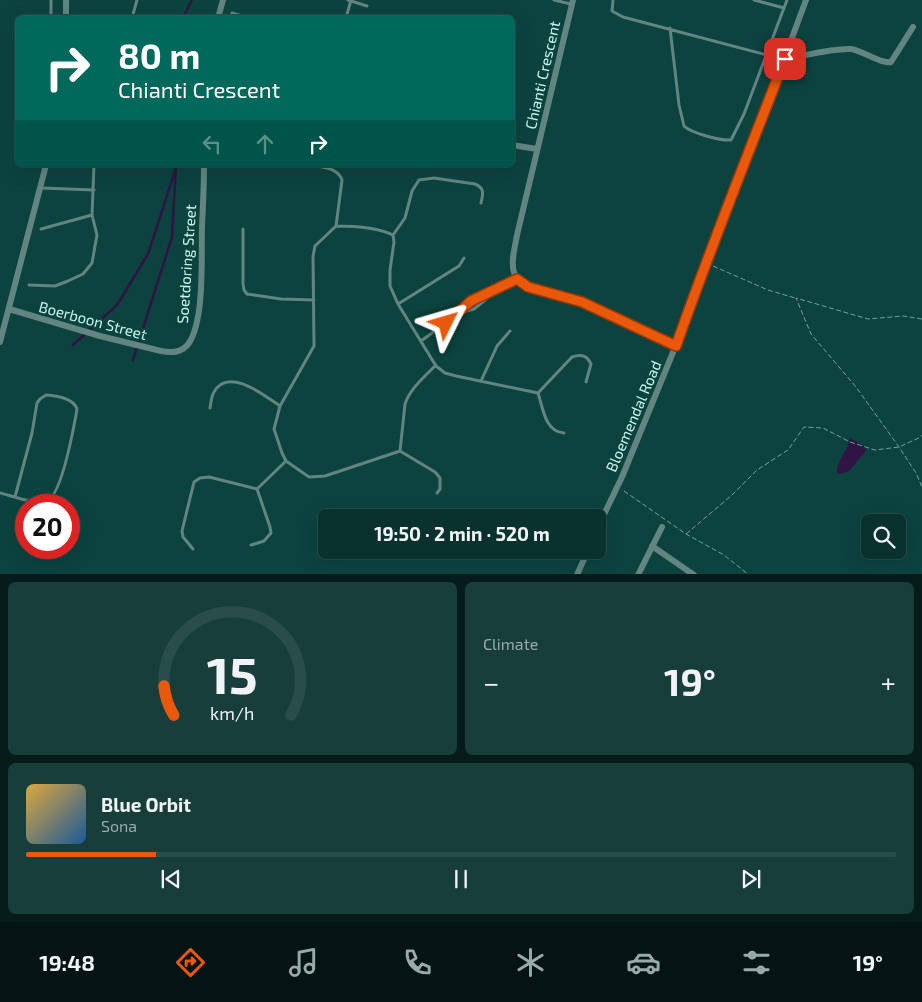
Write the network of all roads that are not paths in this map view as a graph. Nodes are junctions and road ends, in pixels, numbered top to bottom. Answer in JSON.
{"nodes":[{"id":1,"x":51,"y":0,"type":"edge"},
{"id":2,"x":66,"y":0,"type":"edge"},
{"id":3,"x":137,"y":0,"type":"edge"},
{"id":4,"x":223,"y":0,"type":"edge"},
{"id":5,"x":350,"y":0,"type":"edge"},
{"id":6,"x":554,"y":0,"type":"edge"},
{"id":7,"x":613,"y":0,"type":"edge"},
{"id":8,"x":754,"y":0,"type":"edge"},
{"id":9,"x":787,"y":0,"type":"edge"},
{"id":10,"x":806,"y":0,"type":"edge"},
{"id":11,"x":573,"y":2,"type":"edge"},
{"id":12,"x":366,"y":6,"type":"dead end"},
{"id":13,"x":784,"y":8,"type":"junction"},
{"id":14,"x":232,"y":13,"type":"dead end"},
{"id":15,"x":50,"y":15,"type":"edge"},
{"id":16,"x":66,"y":15,"type":"edge"},
{"id":17,"x":133,"y":15,"type":"edge"},
{"id":18,"x":219,"y":15,"type":"edge"},
{"id":19,"x":239,"y":15,"type":"edge"},
{"id":20,"x":347,"y":15,"type":"edge"},
{"id":21,"x":913,"y":27,"type":"dead end"},
{"id":22,"x":670,"y":28,"type":"junction"},
{"id":23,"x":767,"y":55,"type":"junction"},
{"id":24,"x":785,"y":59,"type":"junction"},
{"id":25,"x":515,"y":146,"type":"edge"},
{"id":26,"x":537,"y":150,"type":"junction"},
{"id":27,"x":45,"y":167,"type":"edge"},
{"id":28,"x":94,"y":167,"type":"edge"},
{"id":29,"x":204,"y":167,"type":"edge"},
{"id":30,"x":320,"y":167,"type":"edge"},
{"id":31,"x":40,"y":188,"type":"junction"},
{"id":32,"x":94,"y":190,"type":"junction"},
{"id":33,"x":482,"y":203,"type":"dead end"},
{"id":34,"x":92,"y":215,"type":"junction"},
{"id":35,"x":336,"y":226,"type":"junction"},
{"id":36,"x":41,"y":229,"type":"dead end"},
{"id":37,"x":243,"y":229,"type":"dead end"},
{"id":38,"x":392,"y":235,"type":"junction"},
{"id":39,"x":464,"y":258,"type":"dead end"},
{"id":40,"x":517,"y":279,"type":"junction"},
{"id":41,"x":29,"y":285,"type":"dead end"},
{"id":42,"x":498,"y":289,"type":"junction"},
{"id":43,"x":314,"y":300,"type":"junction"},
{"id":44,"x":398,"y":304,"type":"junction"},
{"id":45,"x":9,"y":309,"type":"junction"},
{"id":46,"x":458,"y":314,"type":"junction"},
{"id":47,"x":510,"y":331,"type":"dead end"},
{"id":48,"x":420,"y":341,"type":"junction"},
{"id":49,"x":0,"y":342,"type":"edge"},
{"id":50,"x":676,"y":346,"type":"junction"},
{"id":51,"x":171,"y":353,"type":"joint"},
{"id":52,"x":436,"y":366,"type":"junction"},
{"id":53,"x":481,"y":382,"type":"junction"},
{"id":54,"x":586,"y":382,"type":"dead end"},
{"id":55,"x":538,"y":393,"type":"junction"},
{"id":56,"x":280,"y":406,"type":"junction"},
{"id":57,"x":210,"y":408,"type":"dead end"},
{"id":58,"x":564,"y":433,"type":"dead end"},
{"id":59,"x":400,"y":451,"type":"junction"},
{"id":60,"x":286,"y":461,"type":"junction"},
{"id":61,"x":257,"y":489,"type":"junction"},
{"id":62,"x":0,"y":493,"type":"edge"},
{"id":63,"x":437,"y":493,"type":"dead end"},
{"id":64,"x":15,"y":497,"type":"junction"},
{"id":65,"x":606,"y":510,"type":"edge"},
{"id":66,"x":662,"y":527,"type":"dead end"},
{"id":67,"x":251,"y":545,"type":"dead end"},
{"id":68,"x":652,"y":546,"type":"junction"},
{"id":69,"x":193,"y":549,"type":"dead end"},
{"id":70,"x":584,"y":559,"type":"edge"},
{"id":71,"x":577,"y":574,"type":"edge"},
{"id":72,"x":638,"y":574,"type":"edge"},
{"id":73,"x":694,"y":574,"type":"edge"}],
"edges":[{"from":1,"to":15,"type":"lane"},
{"from":2,"to":16,"type":"street"},
{"from":3,"to":17,"type":"lane"},
{"from":4,"to":18,"type":"street"},
{"from":5,"to":12,"type":"lane"},
{"from":5,"to":20,"type":"lane"},
{"from":6,"to":11,"type":"lane"},
{"from":7,"to":22,"type":"lane"},
{"from":8,"to":13,"type":"lane"},
{"from":9,"to":13,"type":"lane"},
{"from":10,"to":24,"type":"street","name":"Bloemendal Road"},
{"from":11,"to":26,"type":"street","name":"Chianti Crescent"},
{"from":13,"to":23,"type":"lane"},
{"from":14,"to":19,"type":"lane"},
{"from":21,"to":24,"type":"street"},
{"from":22,"to":23,"type":"lane"},
{"from":22,"to":23,"type":"lane"},
{"from":24,"to":50,"type":"street","name":"Bloemendal Road"},
{"from":25,"to":26,"type":"street"},
{"from":26,"to":40,"type":"street","name":"Chianti Crescent"},
{"from":27,"to":31,"type":"street"},
{"from":28,"to":32,"type":"lane"},
{"from":29,"to":51,"type":"street","name":"Soetdoring Street"},
{"from":30,"to":35,"type":"lane"},
{"from":31,"to":32,"type":"lane"},
{"from":31,"to":45,"type":"street"},
{"from":32,"to":34,"type":"lane"},
{"from":33,"to":38,"type":"lane"},
{"from":34,"to":36,"type":"lane"},
{"from":34,"to":41,"type":"lane"},
{"from":35,"to":38,"type":"lane"},
{"from":35,"to":43,"type":"lane"},
{"from":37,"to":43,"type":"lane"},
{"from":38,"to":44,"type":"lane"},
{"from":39,"to":44,"type":"lane"},
{"from":40,"to":42,"type":"lane"},
{"from":40,"to":50,"type":"street"},
{"from":42,"to":46,"type":"lane"},
{"from":42,"to":46,"type":"lane"},
{"from":43,"to":56,"type":"lane"},
{"from":44,"to":48,"type":"lane"},
{"from":45,"to":49,"type":"street"},
{"from":45,"to":51,"type":"street","name":"Boerboon Street"},
{"from":46,"to":48,"type":"lane"},
{"from":47,"to":53,"type":"lane"},
{"from":48,"to":52,"type":"lane"},
{"from":50,"to":65,"type":"street","name":"Bloemendal Road"},
{"from":52,"to":53,"type":"lane"},
{"from":52,"to":59,"type":"lane"},
{"from":53,"to":55,"type":"lane"},
{"from":54,"to":55,"type":"lane"},
{"from":55,"to":58,"type":"lane"},
{"from":56,"to":57,"type":"lane"},
{"from":56,"to":60,"type":"lane"},
{"from":59,"to":60,"type":"lane"},
{"from":59,"to":63,"type":"lane"},
{"from":60,"to":61,"type":"lane"},
{"from":61,"to":67,"type":"lane"},
{"from":61,"to":69,"type":"lane"},
{"from":62,"to":64,"type":"lane"},
{"from":64,"to":64,"type":"lane"},
{"from":66,"to":68,"type":"street"},
{"from":68,"to":72,"type":"street"},
{"from":68,"to":73,"type":"street"},
{"from":70,"to":71,"type":"street"}]}
